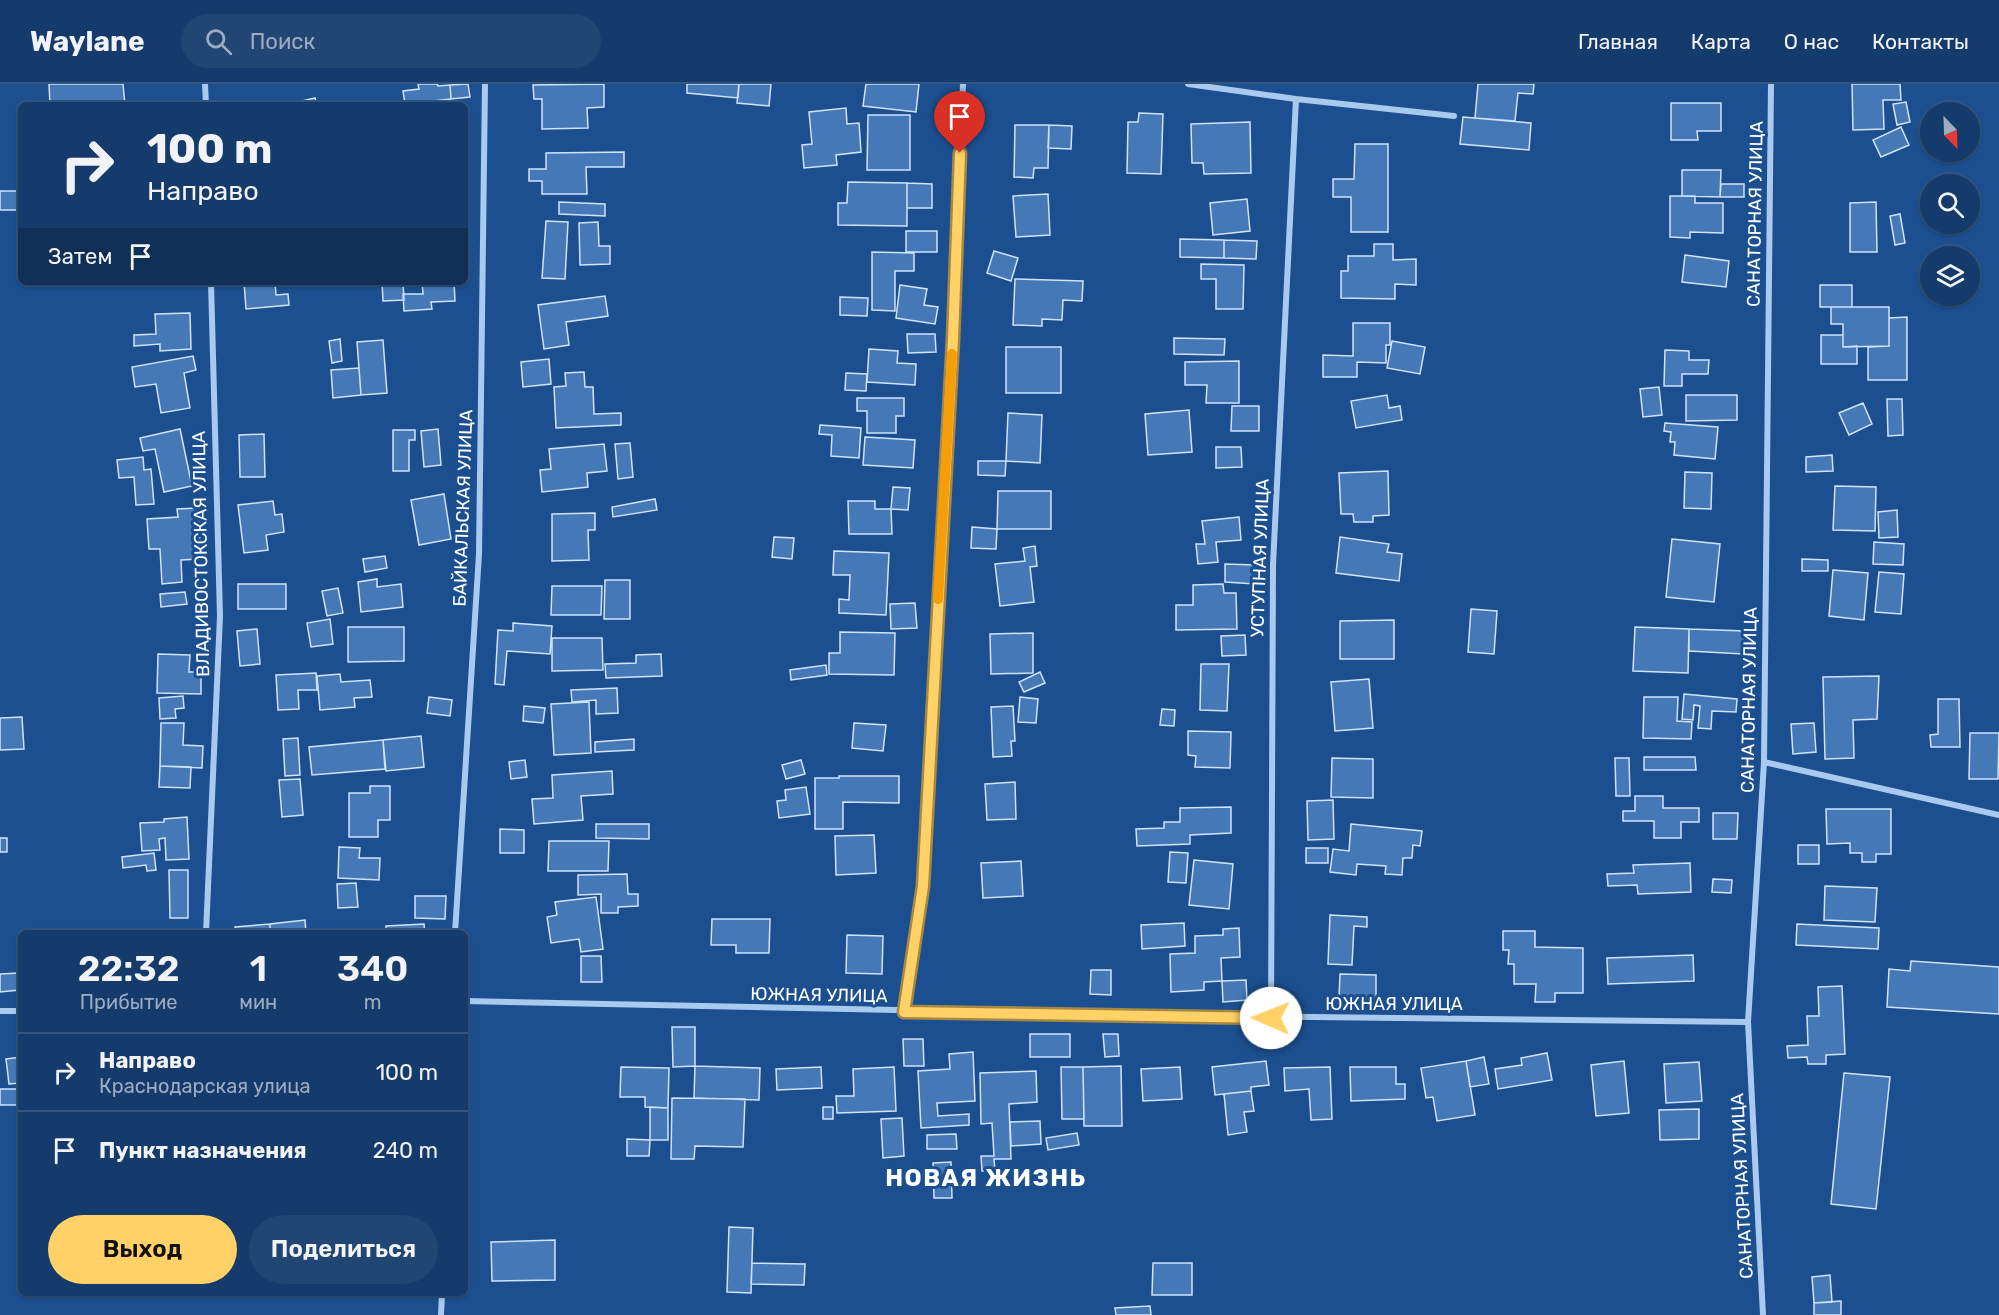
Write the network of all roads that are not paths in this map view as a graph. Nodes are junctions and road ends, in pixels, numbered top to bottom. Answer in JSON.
{"nodes":[{"id":1,"x":205,"y":84,"type":"edge"},
{"id":2,"x":486,"y":84,"type":"edge"},
{"id":3,"x":963,"y":84,"type":"edge"},
{"id":4,"x":1188,"y":84,"type":"edge"},
{"id":5,"x":1771,"y":84,"type":"edge"},
{"id":6,"x":1296,"y":99,"type":"junction"},
{"id":7,"x":206,"y":102,"type":"edge"},
{"id":8,"x":1454,"y":116,"type":"dead end"},
{"id":9,"x":211,"y":285,"type":"edge"},
{"id":10,"x":1764,"y":762,"type":"junction"},
{"id":11,"x":1999,"y":815,"type":"edge"},
{"id":12,"x":206,"y":930,"type":"edge"},
{"id":13,"x":455,"y":930,"type":"edge"},
{"id":14,"x":468,"y":1001,"type":"edge"},
{"id":15,"x":0,"y":1011,"type":"edge"},
{"id":16,"x":18,"y":1011,"type":"edge"},
{"id":17,"x":904,"y":1012,"type":"junction"},
{"id":18,"x":1271,"y":1018,"type":"junction"},
{"id":19,"x":1748,"y":1022,"type":"junction"},
{"id":20,"x":442,"y":1296,"type":"edge"},
{"id":21,"x":441,"y":1315,"type":"edge"},
{"id":22,"x":1763,"y":1315,"type":"edge"}],
"edges":[{"from":1,"to":7,"type":"street"},
{"from":2,"to":13,"type":"street","name":"БАЙКАЛЬСКАЯ УЛИЦА"},
{"from":3,"to":17,"type":"street"},
{"from":4,"to":6,"type":"street"},
{"from":5,"to":10,"type":"street","name":"САНАТОРНАЯ УЛИЦА"},
{"from":6,"to":8,"type":"street"},
{"from":6,"to":18,"type":"street","name":"УСТУПНАЯ УЛИЦА"},
{"from":9,"to":12,"type":"street","name":"ВЛАДИВОСТОКСКАЯ УЛИЦА"},
{"from":10,"to":11,"type":"street"},
{"from":10,"to":19,"type":"street","name":"САНАТОРНАЯ УЛИЦА"},
{"from":14,"to":17,"type":"street","name":"ЮЖНАЯ УЛИЦА"},
{"from":15,"to":16,"type":"street"},
{"from":17,"to":18,"type":"street","name":"ЮЖНАЯ УЛИЦА"},
{"from":18,"to":19,"type":"street","name":"ЮЖНАЯ УЛИЦА"},
{"from":19,"to":22,"type":"street","name":"САНАТОРНАЯ УЛИЦА"},
{"from":20,"to":21,"type":"street"}]}
